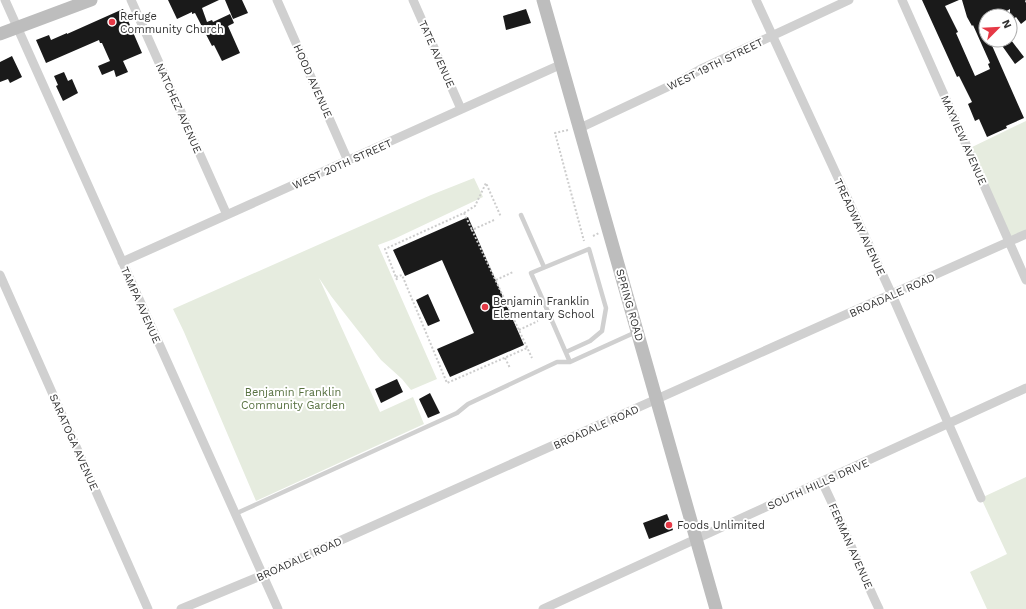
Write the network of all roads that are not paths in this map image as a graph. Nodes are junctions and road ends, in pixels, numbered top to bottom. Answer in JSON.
{"nodes":[{"id":1,"x":5,"y":0,"type":"edge"},
{"id":2,"x":91,"y":0,"type":"edge"},
{"id":3,"x":131,"y":0,"type":"edge"},
{"id":4,"x":277,"y":0,"type":"edge"},
{"id":5,"x":412,"y":0,"type":"edge"},
{"id":6,"x":543,"y":0,"type":"edge"},
{"id":7,"x":756,"y":0,"type":"edge"},
{"id":8,"x":849,"y":0,"type":"edge"},
{"id":9,"x":902,"y":0,"type":"edge"},
{"id":10,"x":18,"y":27,"type":"junction"},
{"id":11,"x":0,"y":34,"type":"edge"},
{"id":12,"x":772,"y":36,"type":"junction"},
{"id":13,"x":562,"y":64,"type":"junction"},
{"id":14,"x":461,"y":109,"type":"junction"},
{"id":15,"x":575,"y":128,"type":"junction"},
{"id":16,"x":348,"y":161,"type":"junction"},
{"id":17,"x":227,"y":215,"type":"junction"},
{"id":18,"x":521,"y":216,"type":"dead end"},
{"id":19,"x":1026,"y":234,"type":"edge"},
{"id":20,"x":1009,"y":243,"type":"junction"},
{"id":21,"x":122,"y":262,"type":"junction"},
{"id":22,"x":544,"y":267,"type":"junction"},
{"id":23,"x":0,"y":275,"type":"edge"},
{"id":24,"x":1026,"y":280,"type":"edge"},
{"id":25,"x":892,"y":295,"type":"junction"},
{"id":26,"x":637,"y":331,"type":"junction"},
{"id":27,"x":566,"y":352,"type":"junction"},
{"id":28,"x":570,"y":362,"type":"junction"},
{"id":29,"x":1026,"y":388,"type":"edge"},
{"id":30,"x":656,"y":400,"type":"junction"},
{"id":31,"x":948,"y":424,"type":"junction"},
{"id":32,"x":822,"y":482,"type":"junction"},
{"id":33,"x":981,"y":498,"type":"dead end"},
{"id":34,"x":235,"y":514,"type":"junction"},
{"id":35,"x":696,"y":539,"type":"junction"},
{"id":36,"x":263,"y":575,"type":"junction"},
{"id":37,"x":148,"y":609,"type":"edge"},
{"id":38,"x":181,"y":609,"type":"edge"},
{"id":39,"x":278,"y":609,"type":"edge"},
{"id":40,"x":543,"y":609,"type":"edge"},
{"id":41,"x":716,"y":609,"type":"edge"},
{"id":42,"x":879,"y":609,"type":"edge"}],
"edges":[{"from":1,"to":10,"type":"street","name":"TAMPA AVENUE"},
{"from":2,"to":10,"type":"street"},
{"from":3,"to":17,"type":"street","name":"NATCHEZ AVENUE"},
{"from":4,"to":16,"type":"street","name":"HOOD AVENUE"},
{"from":5,"to":14,"type":"street","name":"TATE AVENUE"},
{"from":6,"to":13,"type":"street","name":"SPRING ROAD"},
{"from":7,"to":12,"type":"street","name":"TREADWAY AVENUE"},
{"from":8,"to":12,"type":"street","name":"WEST 19TH STREET"},
{"from":9,"to":20,"type":"street","name":"MAYVIEW AVENUE"},
{"from":10,"to":11,"type":"street"},
{"from":10,"to":21,"type":"street","name":"TAMPA AVENUE"},
{"from":12,"to":15,"type":"street","name":"WEST 19TH STREET"},
{"from":12,"to":25,"type":"street","name":"TREADWAY AVENUE"},
{"from":13,"to":14,"type":"street","name":"WEST 20TH STREET"},
{"from":13,"to":15,"type":"street","name":"SPRING ROAD"},
{"from":14,"to":16,"type":"street","name":"WEST 20TH STREET"},
{"from":15,"to":26,"type":"street","name":"SPRING ROAD"},
{"from":16,"to":17,"type":"street","name":"WEST 20TH STREET"},
{"from":17,"to":21,"type":"street","name":"WEST 20TH STREET"},
{"from":18,"to":22,"type":"lane"},
{"from":19,"to":20,"type":"street","name":"BROADALE ROAD"},
{"from":20,"to":24,"type":"street","name":"MAYVIEW AVENUE"},
{"from":20,"to":25,"type":"street","name":"BROADALE ROAD"},
{"from":21,"to":34,"type":"street","name":"TAMPA AVENUE"},
{"from":22,"to":27,"type":"lane"},
{"from":22,"to":27,"type":"lane"},
{"from":23,"to":37,"type":"street","name":"SARATOGA AVENUE"},
{"from":25,"to":30,"type":"street","name":"BROADALE ROAD"},
{"from":25,"to":31,"type":"street","name":"TREADWAY AVENUE"},
{"from":26,"to":28,"type":"lane"},
{"from":26,"to":30,"type":"street","name":"SPRING ROAD"},
{"from":27,"to":28,"type":"lane"},
{"from":28,"to":34,"type":"lane"},
{"from":29,"to":31,"type":"street","name":"SOUTH HILLS DRIVE"},
{"from":30,"to":35,"type":"street","name":"SPRING ROAD"},
{"from":30,"to":36,"type":"street","name":"BROADALE ROAD"},
{"from":31,"to":32,"type":"street","name":"SOUTH HILLS DRIVE"},
{"from":31,"to":33,"type":"street","name":"TREADWAY AVENUE"},
{"from":32,"to":35,"type":"street","name":"SOUTH HILLS DRIVE"},
{"from":32,"to":42,"type":"street","name":"FERMAN AVENUE"},
{"from":34,"to":36,"type":"street","name":"TAMPA AVENUE"},
{"from":35,"to":40,"type":"street","name":"SOUTH HILLS DRIVE"},
{"from":35,"to":41,"type":"street","name":"SPRING ROAD"},
{"from":36,"to":38,"type":"street","name":"BROADALE ROAD"},
{"from":36,"to":39,"type":"street","name":"TAMPA AVENUE"}]}
